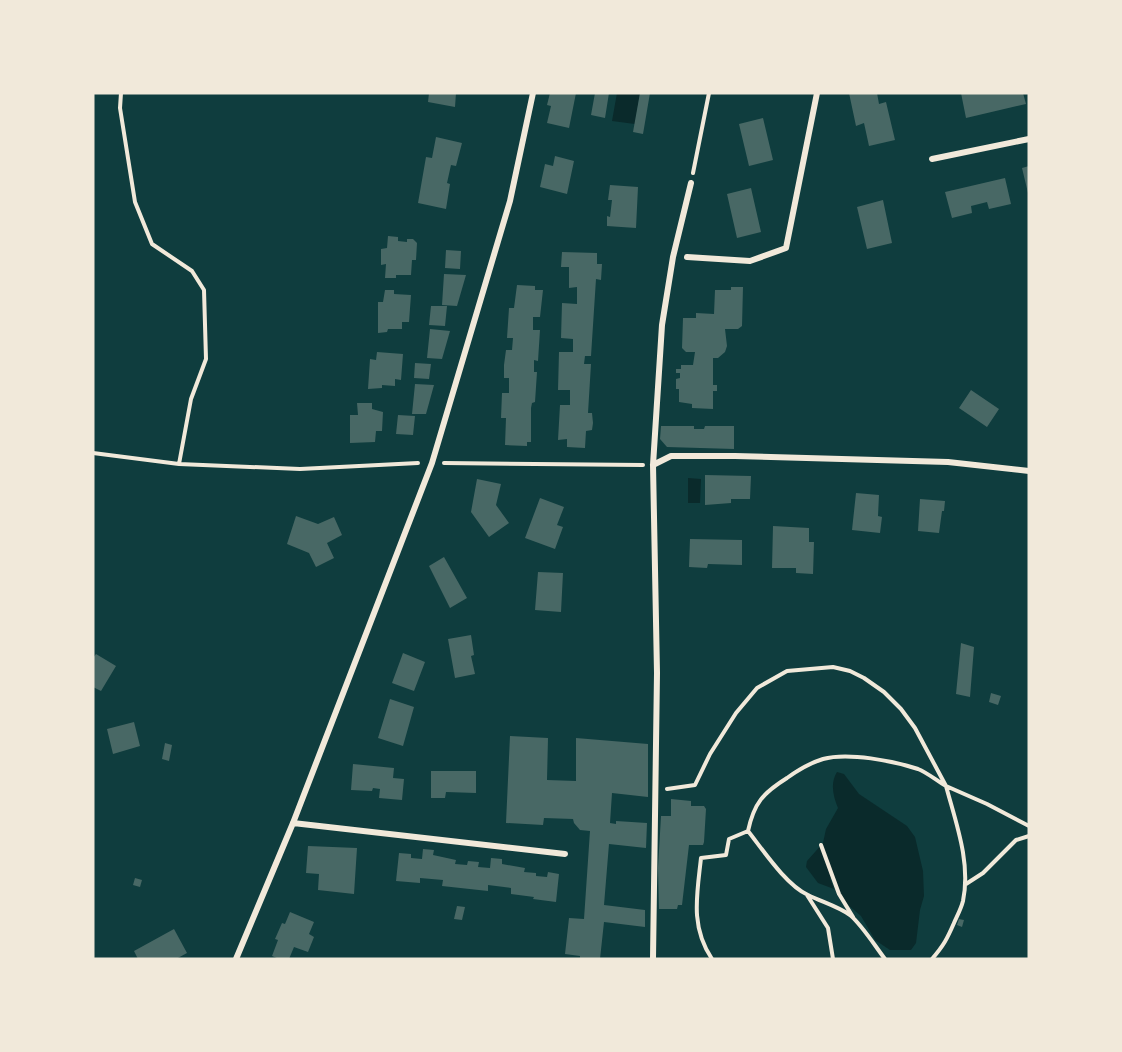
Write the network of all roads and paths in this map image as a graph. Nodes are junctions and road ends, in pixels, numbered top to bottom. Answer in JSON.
{"nodes":[{"id":1,"x":121,"y":93,"type":"edge"},
{"id":2,"x":533,"y":93,"type":"edge"},
{"id":3,"x":709,"y":93,"type":"edge"},
{"id":4,"x":817,"y":93,"type":"edge"},
{"id":5,"x":1029,"y":139,"type":"edge"},
{"id":6,"x":932,"y":159,"type":"dead end"},
{"id":7,"x":691,"y":183,"type":"joint"},
{"id":8,"x":687,"y":257,"type":"dead end"},
{"id":9,"x":93,"y":453,"type":"edge"},
{"id":10,"x":432,"y":463,"type":"junction"},
{"id":11,"x":179,"y":464,"type":"junction"},
{"id":12,"x":653,"y":465,"type":"junction"},
{"id":13,"x":1029,"y":471,"type":"edge"},
{"id":14,"x":946,"y":786,"type":"junction"},
{"id":15,"x":655,"y":790,"type":"junction"},
{"id":16,"x":292,"y":823,"type":"junction"},
{"id":17,"x":1029,"y":826,"type":"edge"},
{"id":18,"x":748,"y":831,"type":"junction"},
{"id":19,"x":1029,"y":836,"type":"edge"},
{"id":20,"x":821,"y":844,"type":"dead end"},
{"id":21,"x":565,"y":854,"type":"dead end"},
{"id":22,"x":965,"y":884,"type":"junction"},
{"id":23,"x":807,"y":895,"type":"junction"},
{"id":24,"x":855,"y":921,"type":"junction"},
{"id":25,"x":236,"y":959,"type":"edge"},
{"id":26,"x":653,"y":959,"type":"edge"},
{"id":27,"x":712,"y":959,"type":"edge"},
{"id":28,"x":833,"y":959,"type":"edge"},
{"id":29,"x":885,"y":959,"type":"edge"},
{"id":30,"x":932,"y":959,"type":"edge"}],
"edges":[{"from":1,"to":11,"type":"path"},
{"from":2,"to":10,"type":"street"},
{"from":3,"to":7,"type":"path"},
{"from":4,"to":8,"type":"street"},
{"from":5,"to":6,"type":"street"},
{"from":7,"to":12,"type":"street"},
{"from":9,"to":11,"type":"path"},
{"from":10,"to":11,"type":"path"},
{"from":10,"to":12,"type":"path"},
{"from":10,"to":16,"type":"street"},
{"from":12,"to":13,"type":"street"},
{"from":12,"to":15,"type":"street"},
{"from":14,"to":15,"type":"path"},
{"from":14,"to":17,"type":"path"},
{"from":14,"to":18,"type":"path"},
{"from":14,"to":22,"type":"path"},
{"from":15,"to":26,"type":"street"},
{"from":16,"to":21,"type":"street"},
{"from":16,"to":25,"type":"street"},
{"from":18,"to":23,"type":"path"},
{"from":18,"to":27,"type":"path"},
{"from":19,"to":22,"type":"path"},
{"from":20,"to":24,"type":"path"},
{"from":22,"to":30,"type":"path"},
{"from":23,"to":24,"type":"path"},
{"from":23,"to":28,"type":"path"},
{"from":24,"to":29,"type":"path"}]}
